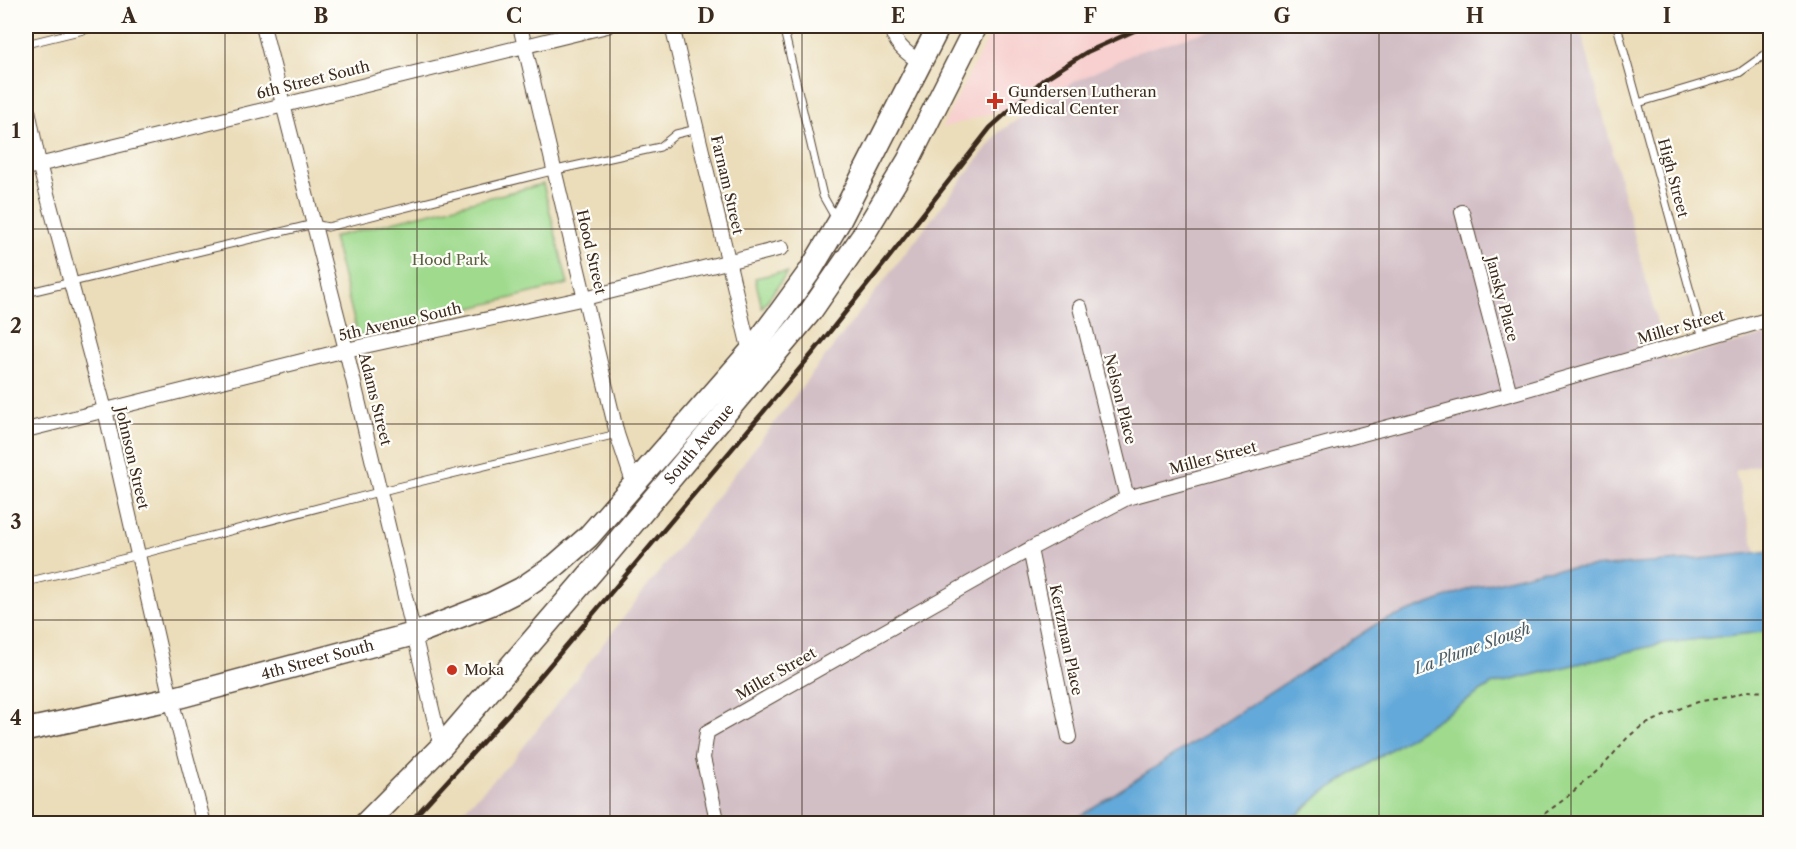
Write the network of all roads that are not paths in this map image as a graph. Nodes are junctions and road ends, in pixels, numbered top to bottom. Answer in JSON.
{"nodes":[{"id":1,"x":100,"y":26,"type":"edge"},
{"id":2,"x":263,"y":26,"type":"edge"},
{"id":3,"x":520,"y":26,"type":"edge"},
{"id":4,"x":607,"y":26,"type":"edge"},
{"id":5,"x":672,"y":26,"type":"edge"},
{"id":6,"x":783,"y":26,"type":"edge"},
{"id":7,"x":891,"y":26,"type":"edge"},
{"id":8,"x":939,"y":26,"type":"edge"},
{"id":9,"x":976,"y":26,"type":"edge"},
{"id":10,"x":1617,"y":26,"type":"edge"},
{"id":11,"x":26,"y":44,"type":"edge"},
{"id":12,"x":525,"y":46,"type":"junction"},
{"id":13,"x":1770,"y":51,"type":"edge"},
{"id":14,"x":920,"y":63,"type":"junction"},
{"id":15,"x":26,"y":100,"type":"edge"},
{"id":16,"x":1638,"y":103,"type":"junction"},
{"id":17,"x":284,"y":104,"type":"junction"},
{"id":18,"x":697,"y":129,"type":"junction"},
{"id":19,"x":32,"y":166,"type":"edge"},
{"id":20,"x":556,"y":170,"type":"junction"},
{"id":21,"x":1462,"y":212,"type":"dead end"},
{"id":22,"x":839,"y":222,"type":"junction"},
{"id":23,"x":314,"y":224,"type":"junction"},
{"id":24,"x":782,"y":248,"type":"dead end"},
{"id":25,"x":728,"y":262,"type":"junction"},
{"id":26,"x":70,"y":281,"type":"junction"},
{"id":27,"x":26,"y":293,"type":"edge"},
{"id":28,"x":585,"y":298,"type":"junction"},
{"id":29,"x":1080,"y":307,"type":"dead end"},
{"id":30,"x":1770,"y":319,"type":"edge"},
{"id":31,"x":1702,"y":338,"type":"junction"},
{"id":32,"x":346,"y":350,"type":"junction"},
{"id":33,"x":750,"y":352,"type":"junction"},
{"id":34,"x":1510,"y":394,"type":"junction"},
{"id":35,"x":105,"y":410,"type":"junction"},
{"id":36,"x":26,"y":430,"type":"edge"},
{"id":37,"x":617,"y":434,"type":"junction"},
{"id":38,"x":634,"y":486,"type":"junction"},
{"id":39,"x":380,"y":491,"type":"junction"},
{"id":40,"x":1127,"y":498,"type":"junction"},
{"id":41,"x":588,"y":537,"type":"joint"},
{"id":42,"x":1030,"y":549,"type":"junction"},
{"id":43,"x":138,"y":555,"type":"junction"},
{"id":44,"x":26,"y":582,"type":"edge"},
{"id":45,"x":414,"y":634,"type":"junction"},
{"id":46,"x":171,"y":699,"type":"junction"},
{"id":47,"x":26,"y":730,"type":"edge"},
{"id":48,"x":1069,"y":737,"type":"dead end"},
{"id":49,"x":441,"y":747,"type":"junction"},
{"id":50,"x":204,"y":824,"type":"edge"},
{"id":51,"x":365,"y":824,"type":"edge"},
{"id":52,"x":718,"y":824,"type":"edge"}],
"edges":[{"from":1,"to":11,"type":"lane"},
{"from":2,"to":17,"type":"street","name":"Adams Street"},
{"from":3,"to":12,"type":"street","name":"Hood Street"},
{"from":4,"to":12,"type":"street","name":"6th Street South"},
{"from":5,"to":18,"type":"street","name":"Farnam Street"},
{"from":6,"to":22,"type":"lane"},
{"from":7,"to":14,"type":"street"},
{"from":8,"to":14,"type":"highway","name":"South Avenue"},
{"from":9,"to":49,"type":"highway","name":"South Avenue"},
{"from":10,"to":16,"type":"lane","name":"High Street"},
{"from":12,"to":17,"type":"street","name":"6th Street South"},
{"from":12,"to":20,"type":"street","name":"Hood Street"},
{"from":13,"to":16,"type":"lane"},
{"from":14,"to":22,"type":"highway","name":"South Avenue"},
{"from":15,"to":19,"type":"street","name":"Johnson Street"},
{"from":16,"to":31,"type":"lane","name":"High Street"},
{"from":17,"to":19,"type":"street","name":"6th Street South"},
{"from":17,"to":23,"type":"street","name":"Adams Street"},
{"from":18,"to":20,"type":"lane"},
{"from":18,"to":25,"type":"street","name":"Farnam Street"},
{"from":19,"to":26,"type":"street","name":"Johnson Street"},
{"from":20,"to":23,"type":"lane"},
{"from":20,"to":28,"type":"street","name":"Hood Street"},
{"from":21,"to":34,"type":"street","name":"Jansky Place"},
{"from":22,"to":33,"type":"highway","name":"South Avenue"},
{"from":23,"to":26,"type":"lane"},
{"from":23,"to":32,"type":"street","name":"Adams Street"},
{"from":24,"to":25,"type":"street","name":"5th Avenue South"},
{"from":25,"to":28,"type":"street","name":"5th Avenue South"},
{"from":25,"to":33,"type":"street","name":"Farnam Street"},
{"from":26,"to":27,"type":"lane"},
{"from":26,"to":35,"type":"street","name":"Johnson Street"},
{"from":28,"to":32,"type":"street","name":"5th Avenue South"},
{"from":28,"to":37,"type":"street","name":"Hood Street"},
{"from":29,"to":40,"type":"street","name":"Nelson Place"},
{"from":30,"to":31,"type":"street","name":"Miller Street"},
{"from":31,"to":34,"type":"street","name":"Miller Street"},
{"from":32,"to":35,"type":"street","name":"5th Avenue South"},
{"from":32,"to":39,"type":"street","name":"Adams Street"},
{"from":33,"to":38,"type":"highway","name":"South Avenue"},
{"from":34,"to":40,"type":"street","name":"Miller Street"},
{"from":35,"to":36,"type":"street","name":"5th Avenue South"},
{"from":35,"to":43,"type":"street","name":"Johnson Street"},
{"from":37,"to":38,"type":"street","name":"Hood Street"},
{"from":37,"to":39,"type":"lane"},
{"from":38,"to":41,"type":"highway","name":"South Avenue"},
{"from":39,"to":43,"type":"lane"},
{"from":39,"to":45,"type":"street","name":"Adams Street"},
{"from":40,"to":42,"type":"street","name":"Miller Street"},
{"from":41,"to":45,"type":"highway","name":"4th Street South"},
{"from":42,"to":48,"type":"street","name":"Kertzman Place"},
{"from":42,"to":52,"type":"street","name":"Miller Street"},
{"from":43,"to":44,"type":"lane"},
{"from":43,"to":46,"type":"street","name":"Johnson Street"},
{"from":45,"to":46,"type":"highway","name":"4th Street South"},
{"from":45,"to":49,"type":"street","name":"Adams Street"},
{"from":46,"to":47,"type":"highway","name":"4th Street South"},
{"from":46,"to":50,"type":"street","name":"Johnson Street"},
{"from":49,"to":51,"type":"highway","name":"South Avenue"}]}
